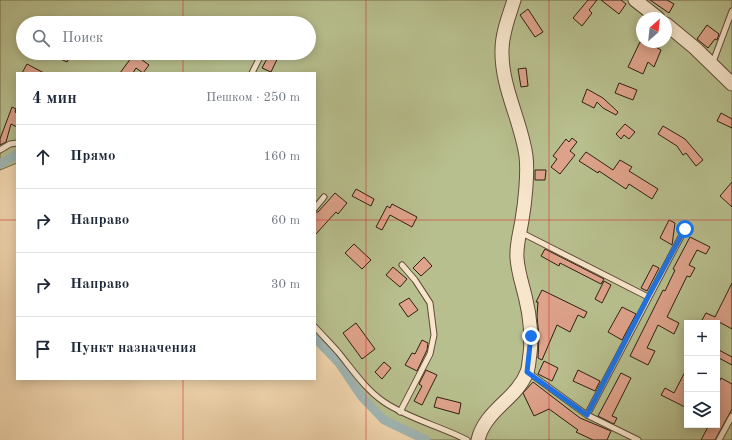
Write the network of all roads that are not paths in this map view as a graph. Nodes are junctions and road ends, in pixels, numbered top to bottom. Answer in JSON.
{"nodes":[{"id":1,"x":514,"y":0,"type":"edge"},
{"id":2,"x":635,"y":0,"type":"edge"},
{"id":3,"x":732,"y":11,"type":"edge"},
{"id":4,"x":650,"y":12,"type":"edge"},
{"id":5,"x":672,"y":29,"type":"edge"},
{"id":6,"x":258,"y":60,"type":"edge"},
{"id":7,"x":712,"y":64,"type":"junction"},
{"id":8,"x":252,"y":72,"type":"edge"},
{"id":9,"x":732,"y":84,"type":"edge"},
{"id":10,"x":16,"y":143,"type":"edge"},
{"id":11,"x":0,"y":150,"type":"edge"},
{"id":12,"x":324,"y":197,"type":"dead end"},
{"id":13,"x":316,"y":207,"type":"edge"},
{"id":14,"x":685,"y":229,"type":"dead end"},
{"id":15,"x":519,"y":232,"type":"junction"},
{"id":16,"x":402,"y":265,"type":"dead end"},
{"id":17,"x":648,"y":297,"type":"junction"},
{"id":18,"x":316,"y":328,"type":"edge"},
{"id":19,"x":527,"y":372,"type":"junction"},
{"id":20,"x":400,"y":412,"type":"junction"},
{"id":21,"x":587,"y":415,"type":"junction"},
{"id":22,"x":732,"y":416,"type":"edge"},
{"id":23,"x":467,"y":440,"type":"edge"},
{"id":24,"x":478,"y":440,"type":"edge"},
{"id":25,"x":638,"y":440,"type":"edge"},
{"id":26,"x":718,"y":440,"type":"edge"}],
"edges":[{"from":1,"to":15,"type":"street"},
{"from":2,"to":4,"type":"street"},
{"from":3,"to":7,"type":"lane"},
{"from":5,"to":7,"type":"street"},
{"from":6,"to":8,"type":"lane"},
{"from":7,"to":9,"type":"street"},
{"from":10,"to":11,"type":"lane"},
{"from":12,"to":13,"type":"lane"},
{"from":14,"to":17,"type":"lane"},
{"from":15,"to":17,"type":"lane"},
{"from":15,"to":19,"type":"street"},
{"from":16,"to":20,"type":"lane"},
{"from":17,"to":21,"type":"lane"},
{"from":18,"to":20,"type":"lane"},
{"from":19,"to":21,"type":"lane"},
{"from":19,"to":24,"type":"street"},
{"from":20,"to":23,"type":"lane"},
{"from":21,"to":25,"type":"lane"},
{"from":22,"to":26,"type":"lane"}]}
